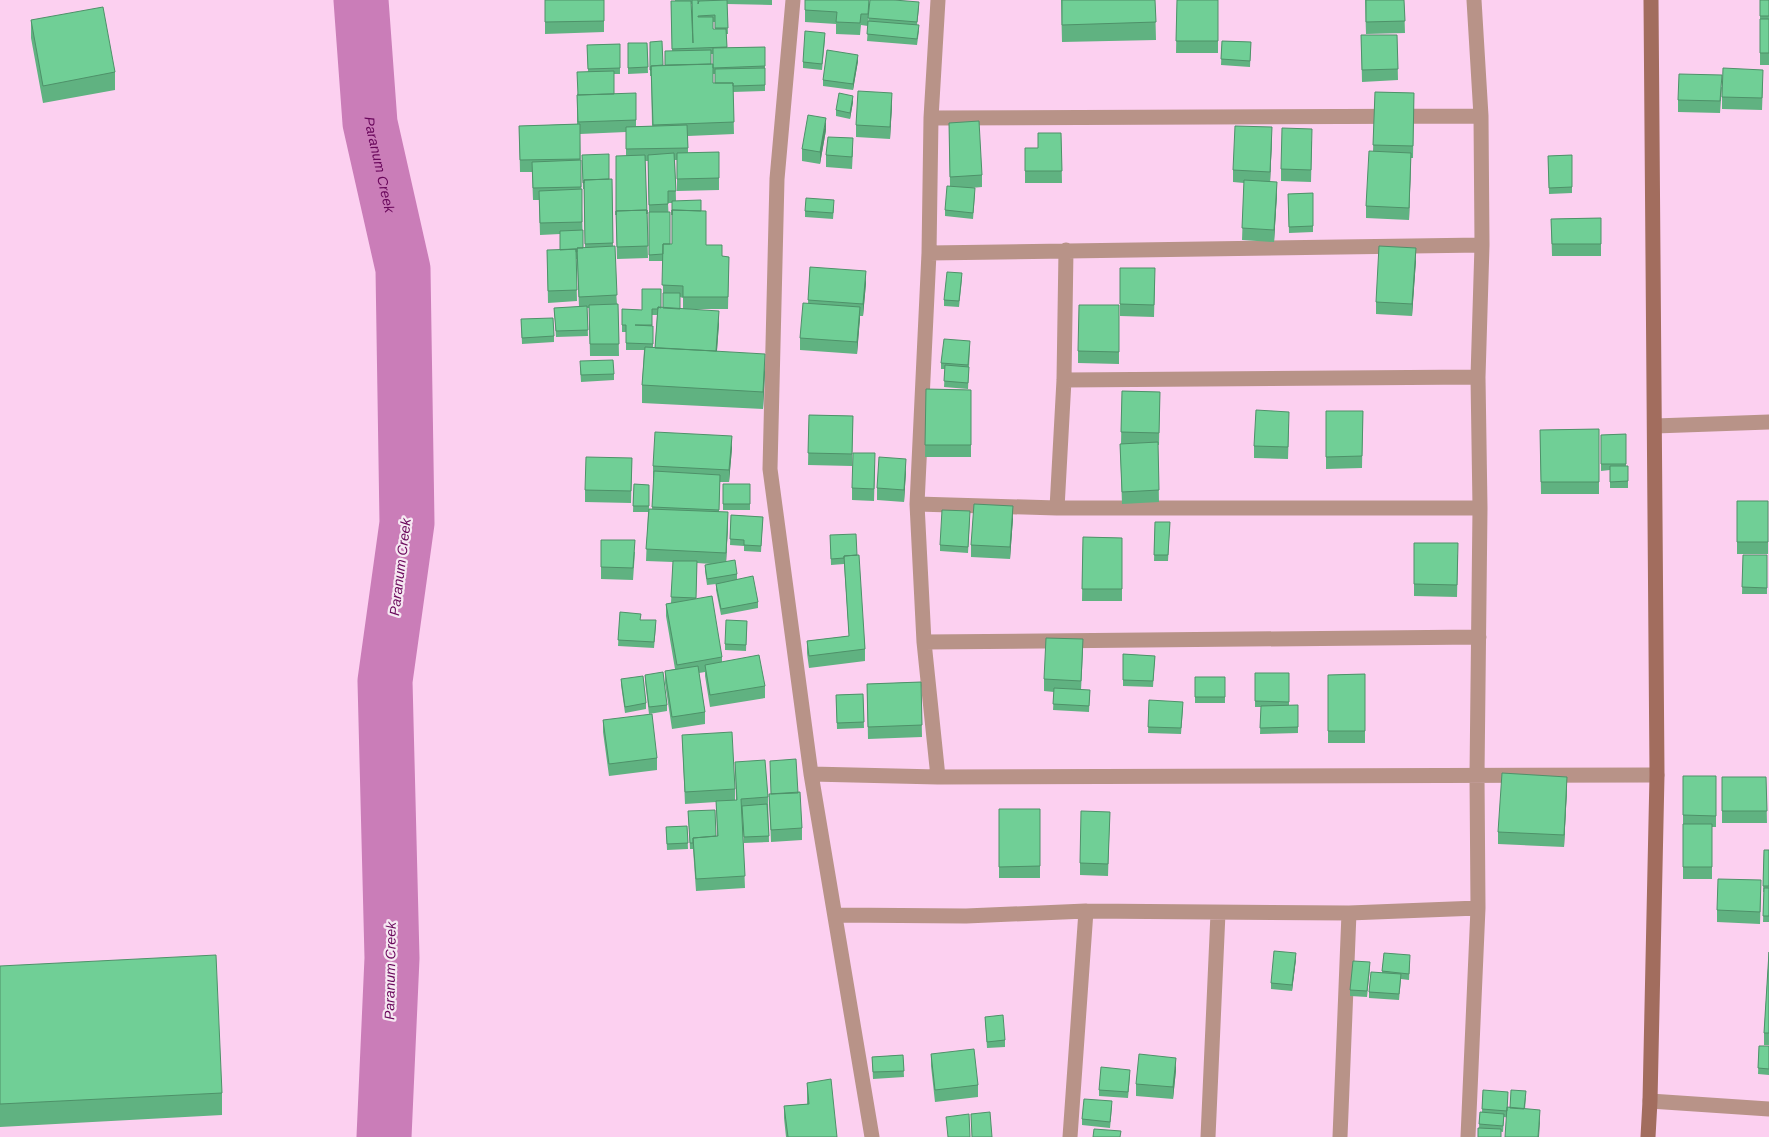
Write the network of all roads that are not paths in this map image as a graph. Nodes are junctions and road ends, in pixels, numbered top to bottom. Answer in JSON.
{"nodes":[{"id":1,"x":792,"y":0,"type":"edge"},
{"id":2,"x":938,"y":0,"type":"edge"},
{"id":3,"x":1474,"y":0,"type":"edge"},
{"id":4,"x":1652,"y":0,"type":"edge"},
{"id":5,"x":1481,"y":116,"type":"junction"},
{"id":6,"x":932,"y":118,"type":"junction"},
{"id":7,"x":1482,"y":245,"type":"junction"},
{"id":8,"x":1066,"y":250,"type":"junction"},
{"id":9,"x":929,"y":253,"type":"junction"},
{"id":10,"x":1478,"y":376,"type":"junction"},
{"id":11,"x":1064,"y":380,"type":"junction"},
{"id":12,"x":1769,"y":422,"type":"edge"},
{"id":13,"x":1655,"y":426,"type":"junction"},
{"id":14,"x":917,"y":504,"type":"junction"},
{"id":15,"x":1057,"y":508,"type":"junction"},
{"id":16,"x":1480,"y":508,"type":"junction"},
{"id":17,"x":1479,"y":637,"type":"junction"},
{"id":18,"x":924,"y":642,"type":"junction"},
{"id":19,"x":811,"y":774,"type":"junction"},
{"id":20,"x":1477,"y":775,"type":"junction"},
{"id":21,"x":1657,"y":775,"type":"junction"},
{"id":22,"x":938,"y":778,"type":"junction"},
{"id":23,"x":1478,"y":908,"type":"junction"},
{"id":24,"x":1086,"y":911,"type":"junction"},
{"id":25,"x":1218,"y":913,"type":"junction"},
{"id":26,"x":1348,"y":913,"type":"junction"},
{"id":27,"x":835,"y":915,"type":"junction"},
{"id":28,"x":1650,"y":1102,"type":"junction"},
{"id":29,"x":1769,"y":1109,"type":"edge"},
{"id":30,"x":872,"y":1137,"type":"edge"},
{"id":31,"x":1070,"y":1137,"type":"edge"},
{"id":32,"x":1208,"y":1137,"type":"edge"},
{"id":33,"x":1340,"y":1137,"type":"edge"},
{"id":34,"x":1468,"y":1137,"type":"edge"},
{"id":35,"x":1648,"y":1137,"type":"edge"}],
"edges":[{"from":1,"to":19,"type":"street"},
{"from":2,"to":6,"type":"street"},
{"from":3,"to":5,"type":"street"},
{"from":4,"to":13,"type":"street"},
{"from":5,"to":6,"type":"street"},
{"from":5,"to":7,"type":"street"},
{"from":6,"to":9,"type":"street"},
{"from":7,"to":8,"type":"street"},
{"from":7,"to":10,"type":"street"},
{"from":8,"to":9,"type":"street"},
{"from":8,"to":11,"type":"street"},
{"from":9,"to":14,"type":"street"},
{"from":10,"to":11,"type":"street"},
{"from":10,"to":16,"type":"street"},
{"from":11,"to":15,"type":"street"},
{"from":12,"to":13,"type":"street"},
{"from":13,"to":21,"type":"street"},
{"from":14,"to":15,"type":"street"},
{"from":14,"to":18,"type":"street"},
{"from":15,"to":16,"type":"street"},
{"from":16,"to":17,"type":"street"},
{"from":17,"to":18,"type":"street"},
{"from":17,"to":20,"type":"street"},
{"from":18,"to":22,"type":"street"},
{"from":19,"to":22,"type":"street"},
{"from":19,"to":27,"type":"street"},
{"from":20,"to":21,"type":"street"},
{"from":20,"to":22,"type":"street"},
{"from":20,"to":23,"type":"street"},
{"from":21,"to":28,"type":"street"},
{"from":23,"to":26,"type":"street"},
{"from":23,"to":34,"type":"street"},
{"from":24,"to":25,"type":"street"},
{"from":24,"to":27,"type":"street"},
{"from":24,"to":31,"type":"street"},
{"from":25,"to":26,"type":"street"},
{"from":25,"to":32,"type":"street"},
{"from":26,"to":33,"type":"street"},
{"from":27,"to":30,"type":"street"},
{"from":28,"to":29,"type":"street"},
{"from":28,"to":35,"type":"street"}]}
